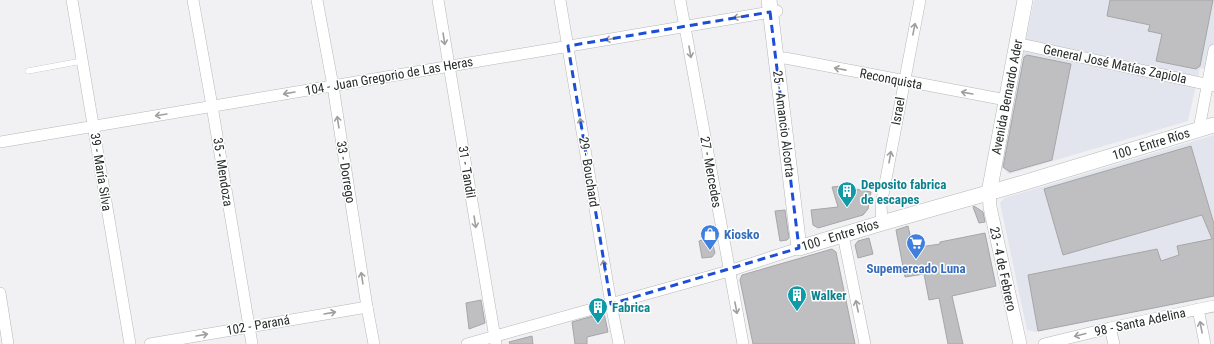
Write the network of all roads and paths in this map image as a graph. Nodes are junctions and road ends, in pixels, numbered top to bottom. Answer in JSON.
{"nodes":[{"id":1,"x":72,"y":0,"type":"edge"},
{"id":2,"x":193,"y":0,"type":"edge"},
{"id":3,"x":317,"y":0,"type":"edge"},
{"id":4,"x":438,"y":0,"type":"edge"},
{"id":5,"x":560,"y":0,"type":"edge"},
{"id":6,"x":680,"y":0,"type":"edge"},
{"id":7,"x":920,"y":0,"type":"edge"},
{"id":8,"x":1025,"y":0,"type":"edge"},
{"id":9,"x":773,"y":6,"type":"edge"},
{"id":10,"x":685,"y":26,"type":"junction"},
{"id":11,"x":1016,"y":43,"type":"junction"},
{"id":12,"x":568,"y":46,"type":"junction"},
{"id":13,"x":1214,"y":50,"type":"edge"},
{"id":14,"x":780,"y":58,"type":"junction"},
{"id":15,"x":82,"y":61,"type":"junction"},
{"id":16,"x":449,"y":66,"type":"junction"},
{"id":17,"x":28,"y":71,"type":"dead end"},
{"id":18,"x":904,"y":82,"type":"junction"},
{"id":19,"x":1211,"y":85,"type":"edge"},
{"id":20,"x":333,"y":86,"type":"junction"},
{"id":21,"x":1006,"y":100,"type":"junction"},
{"id":22,"x":212,"y":106,"type":"junction"},
{"id":23,"x":1214,"y":125,"type":"edge"},
{"id":24,"x":94,"y":126,"type":"junction"},
{"id":25,"x":1199,"y":129,"type":"junction"},
{"id":26,"x":0,"y":142,"type":"edge"},
{"id":27,"x":989,"y":193,"type":"junction"},
{"id":28,"x":882,"y":223,"type":"junction"},
{"id":29,"x":843,"y":235,"type":"junction"},
{"id":30,"x":804,"y":246,"type":"junction"},
{"id":31,"x":729,"y":271,"type":"junction"},
{"id":32,"x":0,"y":293,"type":"edge"},
{"id":33,"x":611,"y":304,"type":"junction"},
{"id":34,"x":1214,"y":306,"type":"edge"},
{"id":35,"x":367,"y":307,"type":"junction"},
{"id":36,"x":1198,"y":309,"type":"junction"},
{"id":37,"x":249,"y":327,"type":"junction"},
{"id":38,"x":1110,"y":328,"type":"junction"},
{"id":39,"x":495,"y":340,"type":"edge"},
{"id":40,"x":8,"y":344,"type":"edge"},
{"id":41,"x":130,"y":344,"type":"edge"},
{"id":42,"x":150,"y":344,"type":"edge"},
{"id":43,"x":252,"y":344,"type":"edge"},
{"id":44,"x":374,"y":344,"type":"edge"},
{"id":45,"x":466,"y":344,"type":"edge"},
{"id":46,"x":618,"y":344,"type":"edge"},
{"id":47,"x":743,"y":344,"type":"edge"},
{"id":48,"x":865,"y":344,"type":"edge"},
{"id":49,"x":1020,"y":344,"type":"edge"},
{"id":50,"x":1044,"y":344,"type":"edge"},
{"id":51,"x":1114,"y":344,"type":"edge"},
{"id":52,"x":1205,"y":344,"type":"edge"}],
"edges":[{"from":1,"to":15,"type":"street","name":"39 - María Silva"},
{"from":2,"to":22,"type":"street","name":"35 - Mendoza"},
{"from":3,"to":20,"type":"street","name":"33 - Dorrego"},
{"from":4,"to":16,"type":"street","name":"31 - Tandil","one_way":true},
{"from":5,"to":12,"type":"street","name":"29 - Bouchard"},
{"from":6,"to":10,"type":"street","name":"27 - Mercedes"},
{"from":18,"to":7,"type":"street","name":"Israel","one_way":true},
{"from":8,"to":11,"type":"main road","name":"Avenida Bernardo Ader"},
{"from":9,"to":10,"type":"street","name":"104 - Juan Gregorio de Las Heras","one_way":true},
{"from":9,"to":14,"type":"main road"},
{"from":10,"to":12,"type":"street","name":"104 - Juan Gregorio de Las Heras","one_way":true},
{"from":10,"to":31,"type":"street","name":"27 - Mercedes","one_way":true},
{"from":11,"to":19,"type":"street","name":"General José Matías Zapiola"},
{"from":11,"to":21,"type":"main road","name":"Avenida Bernardo Ader"},
{"from":12,"to":16,"type":"street","name":"104 - Juan Gregorio de Las Heras"},
{"from":33,"to":12,"type":"street","name":"29 - Bouchard","one_way":true},
{"from":13,"to":19,"type":"street"},
{"from":18,"to":14,"type":"street","name":"Reconquista","one_way":true},
{"from":14,"to":30,"type":"main road"},
{"from":15,"to":17,"type":"lane"},
{"from":15,"to":24,"type":"street","name":"39 - María Silva"},
{"from":16,"to":20,"type":"street","name":"104 - Juan Gregorio de Las Heras"},
{"from":16,"to":39,"type":"street","name":"31 - Tandil","one_way":true},
{"from":21,"to":18,"type":"street","name":"Reconquista","one_way":true},
{"from":28,"to":18,"type":"street","name":"Israel","one_way":true},
{"from":19,"to":25,"type":"street"},
{"from":20,"to":22,"type":"street","name":"104 - Juan Gregorio de Las Heras","one_way":true},
{"from":35,"to":20,"type":"street","name":"33 - Dorrego","one_way":true},
{"from":21,"to":27,"type":"main road","name":"Avenida Bernardo Ader"},
{"from":22,"to":24,"type":"street","name":"104 - Juan Gregorio de Las Heras","one_way":true},
{"from":22,"to":37,"type":"street","name":"35 - Mendoza"},
{"from":23,"to":25,"type":"main road","name":"100 - Entre Ríos"},
{"from":24,"to":26,"type":"street","name":"104 - Juan Gregorio de Las Heras"},
{"from":24,"to":41,"type":"street","name":"39 - María Silva"},
{"from":25,"to":27,"type":"main road","name":"100 - Entre Ríos"},
{"from":27,"to":28,"type":"main road","name":"100 - Entre Ríos"},
{"from":27,"to":49,"type":"street","name":"23 - 4 de Febrero"},
{"from":28,"to":29,"type":"main road","name":"100 - Entre Ríos"},
{"from":29,"to":30,"type":"main road","name":"100 - Entre Ríos"},
{"from":48,"to":29,"type":"street","one_way":true},
{"from":30,"to":31,"type":"street","name":"100 - Entre Ríos"},
{"from":31,"to":33,"type":"street","name":"100 - Entre Ríos"},
{"from":31,"to":47,"type":"street","name":"27 - Mercedes","one_way":true},
{"from":32,"to":40,"type":"street"},
{"from":33,"to":39,"type":"street","name":"100 - Entre Ríos"},
{"from":33,"to":46,"type":"street","name":"29 - Bouchard"},
{"from":34,"to":36,"type":"street","name":"98 - Santa Adelina"},
{"from":37,"to":35,"type":"street","name":"102 - Paraná","one_way":true},
{"from":35,"to":44,"type":"street","name":"33 - Dorrego"},
{"from":36,"to":38,"type":"street","name":"98 - Santa Adelina"},
{"from":52,"to":36,"type":"street","one_way":true},
{"from":42,"to":37,"type":"street","name":"102 - Paraná","one_way":true},
{"from":37,"to":43,"type":"street","name":"35 - Mendoza"},
{"from":38,"to":50,"type":"street","name":"98 - Santa Adelina","one_way":true},
{"from":38,"to":51,"type":"street"},
{"from":39,"to":45,"type":"street","name":"100 - Entre Ríos"}]}
